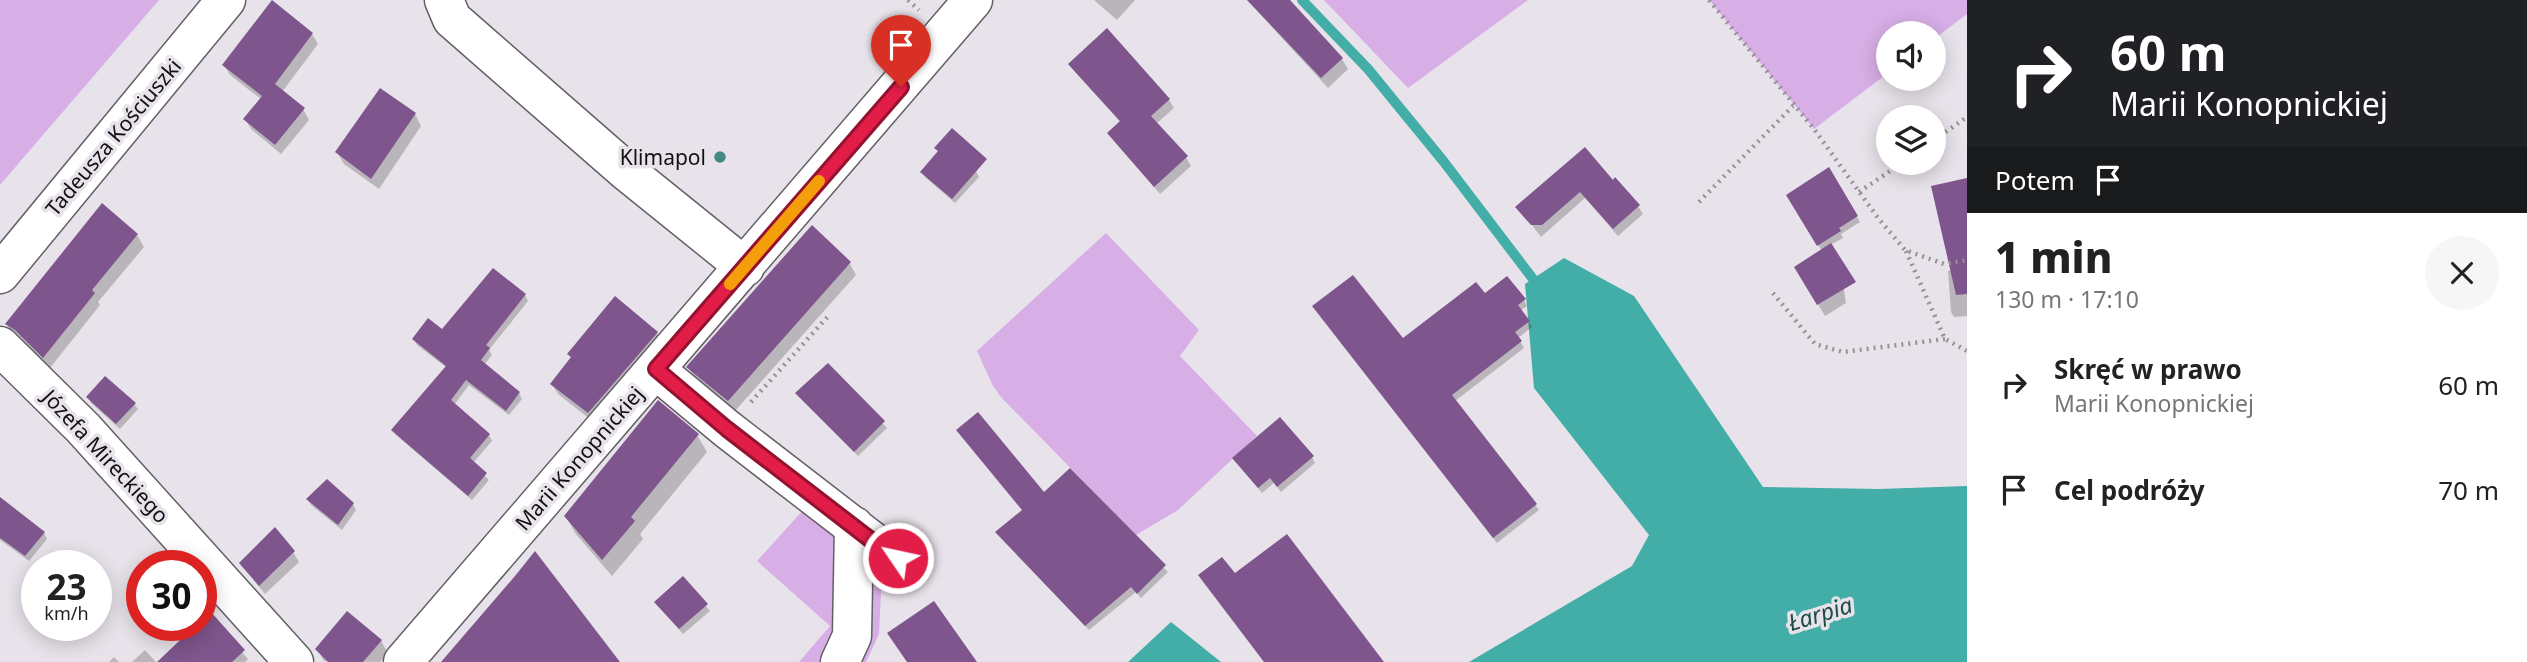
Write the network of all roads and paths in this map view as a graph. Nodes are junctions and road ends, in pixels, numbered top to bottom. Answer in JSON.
{"nodes":[{"id":1,"x":226,"y":0,"type":"edge"},
{"id":2,"x":444,"y":0,"type":"edge"},
{"id":3,"x":973,"y":0,"type":"edge"},
{"id":4,"x":1709,"y":0,"type":"edge"},
{"id":5,"x":1793,"y":106,"type":"junction"},
{"id":6,"x":1967,"y":117,"type":"edge"},
{"id":7,"x":1946,"y":132,"type":"edge"},
{"id":8,"x":1884,"y":175,"type":"edge"},
{"id":9,"x":1859,"y":192,"type":"junction"},
{"id":10,"x":1699,"y":202,"type":"dead end"},
{"id":11,"x":1905,"y":250,"type":"junction"},
{"id":12,"x":1967,"y":260,"type":"edge"},
{"id":13,"x":745,"y":267,"type":"junction"},
{"id":14,"x":0,"y":274,"type":"edge"},
{"id":15,"x":1773,"y":293,"type":"dead end"},
{"id":16,"x":830,"y":314,"type":"dead end"},
{"id":17,"x":1945,"y":339,"type":"junction"},
{"id":18,"x":0,"y":346,"type":"edge"},
{"id":19,"x":1967,"y":351,"type":"edge"},
{"id":20,"x":656,"y":369,"type":"junction"},
{"id":21,"x":727,"y":429,"type":"junction"},
{"id":22,"x":854,"y":526,"type":"junction"},
{"id":23,"x":898,"y":558,"type":"dead end"},
{"id":24,"x":295,"y":662,"type":"edge"},
{"id":25,"x":403,"y":662,"type":"edge"},
{"id":26,"x":840,"y":662,"type":"edge"}],
"edges":[{"from":1,"to":14,"type":"street","name":"Tadeusza Kościuszki"},
{"from":2,"to":13,"type":"street"},
{"from":3,"to":13,"type":"street","name":"Marii Konopnickiej"},
{"from":4,"to":5,"type":"path"},
{"from":5,"to":9,"type":"path"},
{"from":5,"to":10,"type":"path"},
{"from":6,"to":7,"type":"path"},
{"from":8,"to":9,"type":"path"},
{"from":9,"to":11,"type":"path"},
{"from":11,"to":12,"type":"path"},
{"from":11,"to":17,"type":"path"},
{"from":13,"to":20,"type":"street","name":"Marii Konopnickiej"},
{"from":15,"to":17,"type":"path"},
{"from":16,"to":21,"type":"path"},
{"from":17,"to":19,"type":"path"},
{"from":18,"to":24,"type":"street","name":"Józefa Mireckiego"},
{"from":20,"to":21,"type":"street"},
{"from":20,"to":25,"type":"street","name":"Marii Konopnickiej"},
{"from":21,"to":22,"type":"street"},
{"from":22,"to":23,"type":"street"},
{"from":22,"to":26,"type":"street"}]}
